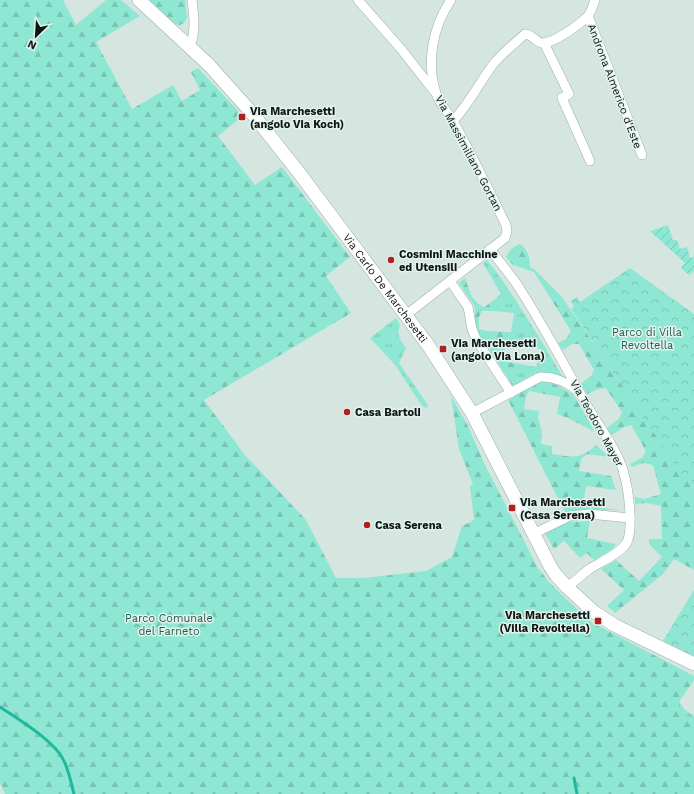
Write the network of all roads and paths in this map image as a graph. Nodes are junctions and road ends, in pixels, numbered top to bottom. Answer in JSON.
{"nodes":[{"id":1,"x":138,"y":0,"type":"edge"},
{"id":2,"x":192,"y":0,"type":"edge"},
{"id":3,"x":358,"y":0,"type":"edge"},
{"id":4,"x":451,"y":0,"type":"edge"},
{"id":5,"x":595,"y":0,"type":"edge"},
{"id":6,"x":588,"y":16,"type":"junction"},
{"id":7,"x":544,"y":43,"type":"junction"},
{"id":8,"x":190,"y":46,"type":"junction"},
{"id":9,"x":436,"y":94,"type":"junction"},
{"id":10,"x":453,"y":121,"type":"junction"},
{"id":11,"x":642,"y":155,"type":"dead end"},
{"id":12,"x":590,"y":161,"type":"dead end"},
{"id":13,"x":490,"y":249,"type":"junction"},
{"id":14,"x":450,"y":281,"type":"junction"},
{"id":15,"x":406,"y":316,"type":"junction"},
{"id":16,"x":579,"y":391,"type":"junction"},
{"id":17,"x":511,"y":393,"type":"junction"},
{"id":18,"x":472,"y":413,"type":"junction"},
{"id":19,"x":630,"y":518,"type":"junction"},
{"id":20,"x":533,"y":534,"type":"junction"},
{"id":21,"x":567,"y":587,"type":"junction"},
{"id":22,"x":694,"y":664,"type":"edge"}],
"edges":[{"from":1,"to":8,"type":"main road","name":"Via Carlo De Marchesetti"},
{"from":2,"to":8,"type":"street"},
{"from":3,"to":9,"type":"street"},
{"from":4,"to":9,"type":"street","name":"Via Massimiliano Gortan"},
{"from":5,"to":6,"type":"street"},
{"from":6,"to":7,"type":"street"},
{"from":6,"to":11,"type":"street","name":"Androna Almerico d'Este"},
{"from":7,"to":10,"type":"street"},
{"from":7,"to":12,"type":"street"},
{"from":8,"to":15,"type":"main road","name":"Via Carlo De Marchesetti"},
{"from":9,"to":10,"type":"street","name":"Via Massimiliano Gortan"},
{"from":10,"to":13,"type":"street","name":"Via Massimiliano Gortan"},
{"from":13,"to":14,"type":"street"},
{"from":13,"to":16,"type":"street","name":"Via Teodoro Mayer"},
{"from":14,"to":15,"type":"street"},
{"from":14,"to":17,"type":"street"},
{"from":15,"to":18,"type":"main road","name":"Via Carlo De Marchesetti"},
{"from":16,"to":17,"type":"street"},
{"from":16,"to":19,"type":"street","name":"Via Teodoro Mayer"},
{"from":17,"to":18,"type":"street"},
{"from":18,"to":20,"type":"main road","name":"Via Carlo De Marchesetti"},
{"from":19,"to":20,"type":"street"},
{"from":19,"to":21,"type":"street","name":"Via Teodoro Mayer"},
{"from":20,"to":21,"type":"main road","name":"Via Carlo De Marchesetti"},
{"from":21,"to":22,"type":"main road","name":"Via Carlo De Marchesetti"}]}
